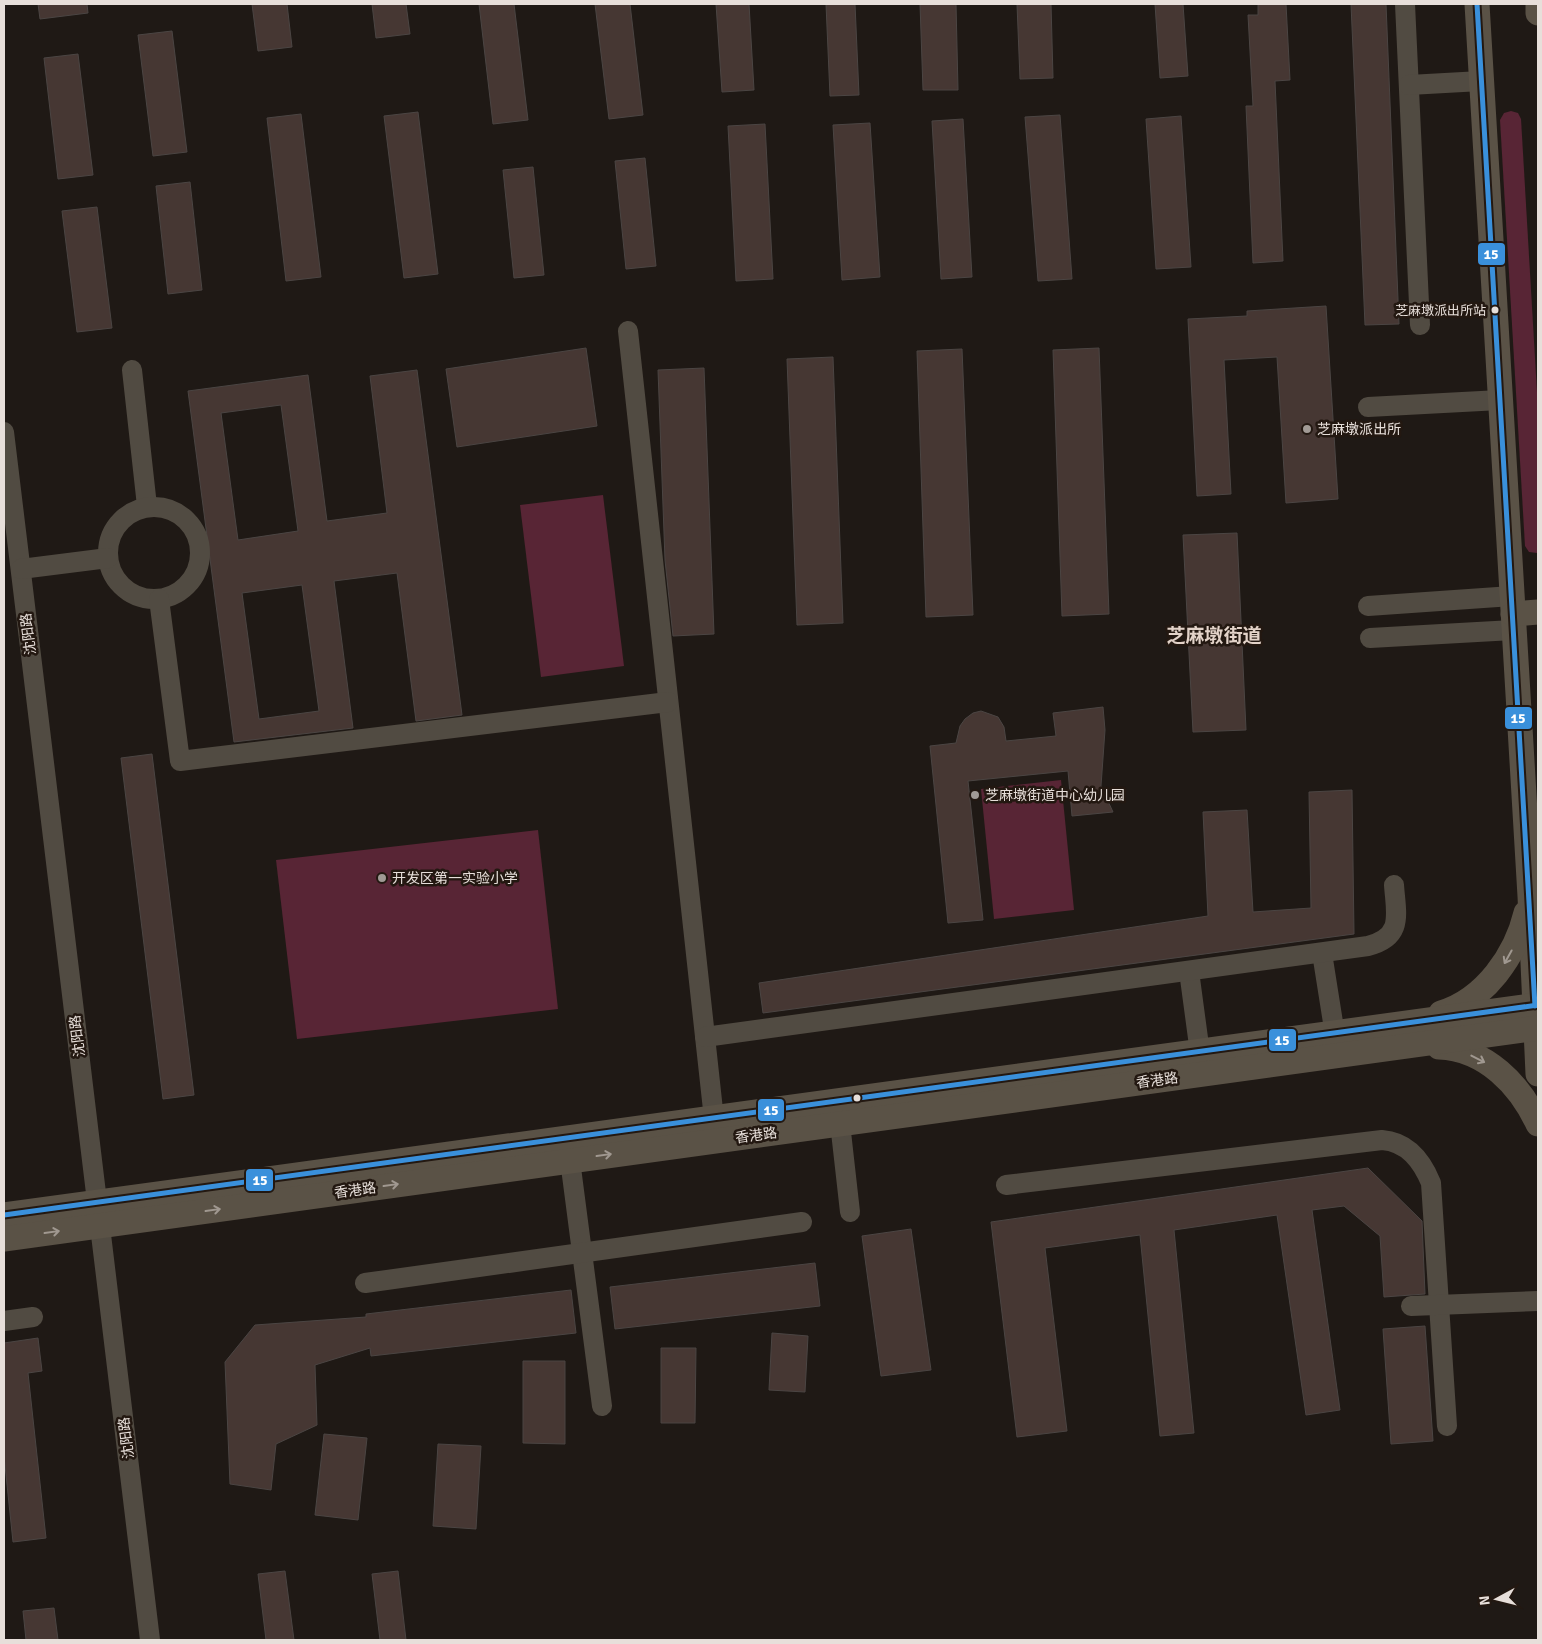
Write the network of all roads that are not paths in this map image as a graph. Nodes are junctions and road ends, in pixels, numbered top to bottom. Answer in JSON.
{"nodes":[{"id":1,"x":1405,"y":4,"type":"edge"},
{"id":2,"x":1476,"y":4,"type":"edge"},
{"id":3,"x":1538,"y":4,"type":"edge"},
{"id":4,"x":1538,"y":13,"type":"edge"},
{"id":5,"x":1481,"y":81,"type":"junction"},
{"id":6,"x":1408,"y":85,"type":"junction"},
{"id":7,"x":1420,"y":325,"type":"dead end"},
{"id":8,"x":628,"y":331,"type":"dead end"},
{"id":9,"x":132,"y":370,"type":"dead end"},
{"id":10,"x":1500,"y":400,"type":"junction"},
{"id":11,"x":1368,"y":407,"type":"dead end"},
{"id":12,"x":4,"y":432,"type":"edge"},
{"id":13,"x":148,"y":506,"type":"junction"},
{"id":14,"x":108,"y":558,"type":"junction"},
{"id":15,"x":21,"y":569,"type":"junction"},
{"id":16,"x":158,"y":599,"type":"junction"},
{"id":17,"x":1368,"y":606,"type":"dead end"},
{"id":18,"x":1538,"y":612,"type":"edge"},
{"id":19,"x":1512,"y":613,"type":"junction"},
{"id":20,"x":1370,"y":638,"type":"dead end"},
{"id":21,"x":668,"y":702,"type":"junction"},
{"id":22,"x":1394,"y":885,"type":"dead end"},
{"id":23,"x":1530,"y":896,"type":"junction"},
{"id":24,"x":1322,"y":953,"type":"junction"},
{"id":25,"x":1189,"y":971,"type":"junction"},
{"id":26,"x":1537,"y":1017,"type":"edge"},
{"id":27,"x":1335,"y":1034,"type":"junction"},
{"id":28,"x":1413,"y":1034,"type":"junction"},
{"id":29,"x":705,"y":1037,"type":"junction"},
{"id":30,"x":1200,"y":1053,"type":"junction"},
{"id":31,"x":1538,"y":1074,"type":"edge"},
{"id":32,"x":714,"y":1119,"type":"junction"},
{"id":33,"x":840,"y":1123,"type":"junction"},
{"id":34,"x":1538,"y":1124,"type":"edge"},
{"id":35,"x":570,"y":1160,"type":"junction"},
{"id":36,"x":1006,"y":1185,"type":"dead end"},
{"id":37,"x":850,"y":1212,"type":"dead end"},
{"id":38,"x":99,"y":1214,"type":"junction"},
{"id":39,"x":4,"y":1215,"type":"edge"},
{"id":40,"x":802,"y":1222,"type":"dead end"},
{"id":41,"x":4,"y":1239,"type":"edge"},
{"id":42,"x":582,"y":1253,"type":"junction"},
{"id":43,"x":365,"y":1283,"type":"dead end"},
{"id":44,"x":1538,"y":1301,"type":"edge"},
{"id":45,"x":1440,"y":1305,"type":"junction"},
{"id":46,"x":1411,"y":1306,"type":"dead end"},
{"id":47,"x":33,"y":1317,"type":"dead end"},
{"id":48,"x":4,"y":1321,"type":"edge"},
{"id":49,"x":602,"y":1406,"type":"dead end"},
{"id":50,"x":1447,"y":1426,"type":"dead end"},
{"id":51,"x":150,"y":1640,"type":"edge"}],
"edges":[{"from":1,"to":6,"type":"street"},
{"from":2,"to":5,"type":"main road"},
{"from":3,"to":4,"type":"main road"},
{"from":5,"to":6,"type":"street"},
{"from":5,"to":10,"type":"main road"},
{"from":6,"to":7,"type":"street"},
{"from":8,"to":21,"type":"street"},
{"from":9,"to":13,"type":"street"},
{"from":10,"to":11,"type":"street"},
{"from":10,"to":19,"type":"main road"},
{"from":12,"to":15,"type":"street","name":"沈阳路"},
{"from":13,"to":14,"type":"street"},
{"from":13,"to":16,"type":"street"},
{"from":14,"to":15,"type":"street"},
{"from":14,"to":16,"type":"street"},
{"from":15,"to":38,"type":"street","name":"沈阳路"},
{"from":16,"to":21,"type":"street"},
{"from":17,"to":19,"type":"street"},
{"from":18,"to":19,"type":"main road"},
{"from":19,"to":20,"type":"street"},
{"from":19,"to":23,"type":"main road"},
{"from":21,"to":29,"type":"street"},
{"from":22,"to":24,"type":"street"},
{"from":23,"to":26,"type":"main road"},
{"from":23,"to":28,"type":"main road","one_way":true},
{"from":24,"to":25,"type":"street"},
{"from":24,"to":27,"type":"street"},
{"from":25,"to":29,"type":"street"},
{"from":25,"to":30,"type":"street"},
{"from":26,"to":28,"type":"main road","name":"香港路"},
{"from":26,"to":31,"type":"main road"},
{"from":27,"to":28,"type":"main road","name":"香港路"},
{"from":27,"to":30,"type":"main road","name":"香港路"},
{"from":28,"to":33,"type":"main road","name":"香港路"},
{"from":28,"to":34,"type":"main road","one_way":true},
{"from":29,"to":32,"type":"street"},
{"from":30,"to":32,"type":"main road","name":"香港路"},
{"from":32,"to":38,"type":"main road","name":"香港路"},
{"from":35,"to":33,"type":"main road","name":"香港路","one_way":true},
{"from":33,"to":37,"type":"street"},
{"from":38,"to":35,"type":"main road","name":"香港路","one_way":true},
{"from":35,"to":42,"type":"street"},
{"from":36,"to":45,"type":"street"},
{"from":38,"to":39,"type":"main road","name":"香港路"},
{"from":41,"to":38,"type":"main road","name":"香港路","one_way":true},
{"from":38,"to":51,"type":"street","name":"沈阳路"},
{"from":40,"to":42,"type":"street"},
{"from":42,"to":43,"type":"street"},
{"from":42,"to":49,"type":"street"},
{"from":44,"to":45,"type":"street"},
{"from":45,"to":46,"type":"street"},
{"from":45,"to":50,"type":"street"},
{"from":47,"to":48,"type":"street"}]}
